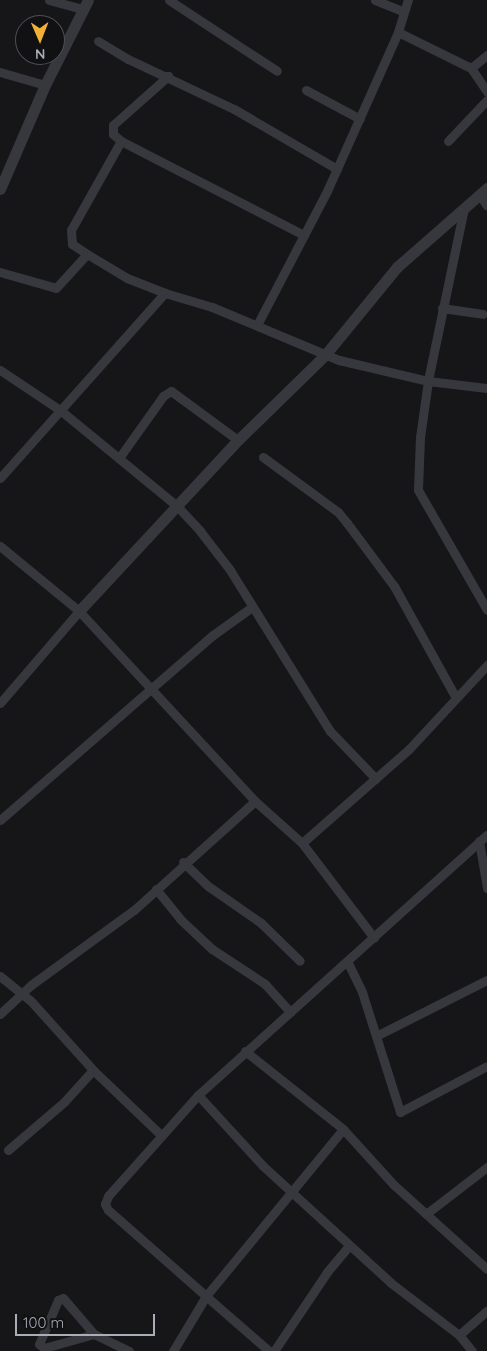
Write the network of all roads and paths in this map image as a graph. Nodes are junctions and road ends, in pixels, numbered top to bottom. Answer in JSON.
{"nodes":[{"id":1,"x":49,"y":0,"type":"edge"},
{"id":2,"x":169,"y":0,"type":"edge"},
{"id":3,"x":376,"y":0,"type":"edge"},
{"id":4,"x":408,"y":0,"type":"edge"},
{"id":5,"x":85,"y":5,"type":"edge"},
{"id":6,"x":404,"y":12,"type":"junction"},
{"id":7,"x":398,"y":32,"type":"junction"},
{"id":8,"x":98,"y":41,"type":"dead end"},
{"id":9,"x":487,"y":55,"type":"edge"},
{"id":10,"x":471,"y":68,"type":"junction"},
{"id":11,"x":277,"y":71,"type":"dead end"},
{"id":12,"x":0,"y":72,"type":"edge"},
{"id":13,"x":168,"y":76,"type":"junction"},
{"id":14,"x":45,"y":85,"type":"junction"},
{"id":15,"x":306,"y":90,"type":"dead end"},
{"id":16,"x":487,"y":92,"type":"edge"},
{"id":17,"x":487,"y":100,"type":"edge"},
{"id":18,"x":360,"y":119,"type":"junction"},
{"id":19,"x":121,"y":141,"type":"junction"},
{"id":20,"x":448,"y":141,"type":"dead end"},
{"id":21,"x":337,"y":169,"type":"junction"},
{"id":22,"x":0,"y":189,"type":"edge"},
{"id":23,"x":483,"y":191,"type":"edge"},
{"id":24,"x":487,"y":206,"type":"edge"},
{"id":25,"x":464,"y":207,"type":"junction"},
{"id":26,"x":304,"y":235,"type":"junction"},
{"id":27,"x":87,"y":254,"type":"junction"},
{"id":28,"x":0,"y":272,"type":"edge"},
{"id":29,"x":165,"y":293,"type":"junction"},
{"id":30,"x":442,"y":308,"type":"junction"},
{"id":31,"x":483,"y":314,"type":"dead end"},
{"id":32,"x":256,"y":325,"type":"junction"},
{"id":33,"x":325,"y":355,"type":"junction"},
{"id":34,"x":0,"y":370,"type":"edge"},
{"id":35,"x":428,"y":381,"type":"junction"},
{"id":36,"x":487,"y":388,"type":"edge"},
{"id":37,"x":60,"y":410,"type":"junction"},
{"id":38,"x":238,"y":440,"type":"junction"},
{"id":39,"x":119,"y":458,"type":"junction"},
{"id":40,"x":263,"y":458,"type":"dead end"},
{"id":41,"x":0,"y":478,"type":"edge"},
{"id":42,"x":177,"y":506,"type":"junction"},
{"id":43,"x":1,"y":549,"type":"edge"},
{"id":44,"x":252,"y":607,"type":"junction"},
{"id":45,"x":487,"y":610,"type":"edge"},
{"id":46,"x":80,"y":611,"type":"junction"},
{"id":47,"x":487,"y":665,"type":"edge"},
{"id":48,"x":151,"y":691,"type":"junction"},
{"id":49,"x":455,"y":696,"type":"junction"},
{"id":50,"x":0,"y":703,"type":"edge"},
{"id":51,"x":376,"y":779,"type":"junction"},
{"id":52,"x":254,"y":801,"type":"junction"},
{"id":53,"x":0,"y":820,"type":"edge"},
{"id":54,"x":487,"y":835,"type":"edge"},
{"id":55,"x":479,"y":842,"type":"junction"},
{"id":56,"x":302,"y":843,"type":"junction"},
{"id":57,"x":183,"y":862,"type":"junction"},
{"id":58,"x":487,"y":888,"type":"edge"},
{"id":59,"x":156,"y":889,"type":"junction"},
{"id":60,"x":374,"y":938,"type":"junction"},
{"id":61,"x":300,"y":961,"type":"dead end"},
{"id":62,"x":348,"y":963,"type":"junction"},
{"id":63,"x":0,"y":976,"type":"edge"},
{"id":64,"x":487,"y":980,"type":"edge"},
{"id":65,"x":22,"y":994,"type":"junction"},
{"id":66,"x":290,"y":1012,"type":"junction"},
{"id":67,"x":0,"y":1014,"type":"edge"},
{"id":68,"x":376,"y":1036,"type":"junction"},
{"id":69,"x":245,"y":1051,"type":"junction"},
{"id":70,"x":487,"y":1066,"type":"edge"},
{"id":71,"x":93,"y":1070,"type":"junction"},
{"id":72,"x":198,"y":1095,"type":"junction"},
{"id":73,"x":343,"y":1129,"type":"junction"},
{"id":74,"x":162,"y":1136,"type":"junction"},
{"id":75,"x":8,"y":1150,"type":"dead end"},
{"id":76,"x":487,"y":1168,"type":"edge"},
{"id":77,"x":293,"y":1194,"type":"junction"},
{"id":78,"x":426,"y":1214,"type":"junction"},
{"id":79,"x":349,"y":1246,"type":"junction"},
{"id":80,"x":487,"y":1269,"type":"edge"},
{"id":81,"x":206,"y":1296,"type":"junction"},
{"id":82,"x":487,"y":1310,"type":"edge"},
{"id":83,"x":94,"y":1334,"type":"junction"},
{"id":84,"x":459,"y":1335,"type":"junction"},
{"id":85,"x":129,"y":1351,"type":"edge"},
{"id":86,"x":173,"y":1351,"type":"edge"},
{"id":87,"x":269,"y":1351,"type":"edge"},
{"id":88,"x":274,"y":1351,"type":"edge"},
{"id":89,"x":472,"y":1351,"type":"edge"}],
"edges":[{"from":1,"to":5,"type":"street"},
{"from":2,"to":11,"type":"street"},
{"from":3,"to":6,"type":"street"},
{"from":4,"to":6,"type":"street"},
{"from":5,"to":14,"type":"street"},
{"from":6,"to":7,"type":"street"},
{"from":7,"to":10,"type":"street"},
{"from":7,"to":18,"type":"street"},
{"from":8,"to":13,"type":"street"},
{"from":9,"to":10,"type":"street"},
{"from":10,"to":16,"type":"street"},
{"from":12,"to":14,"type":"street"},
{"from":13,"to":19,"type":"street"},
{"from":13,"to":21,"type":"street"},
{"from":14,"to":22,"type":"street"},
{"from":15,"to":18,"type":"street"},
{"from":17,"to":20,"type":"street"},
{"from":18,"to":21,"type":"street"},
{"from":19,"to":26,"type":"street"},
{"from":19,"to":27,"type":"street"},
{"from":21,"to":26,"type":"street"},
{"from":23,"to":24,"type":"street"},
{"from":23,"to":25,"type":"street"},
{"from":25,"to":30,"type":"street"},
{"from":25,"to":33,"type":"street"},
{"from":26,"to":32,"type":"street"},
{"from":27,"to":28,"type":"street"},
{"from":27,"to":29,"type":"street"},
{"from":29,"to":32,"type":"street"},
{"from":29,"to":37,"type":"street"},
{"from":30,"to":31,"type":"street"},
{"from":30,"to":35,"type":"street"},
{"from":32,"to":33,"type":"street"},
{"from":33,"to":35,"type":"street"},
{"from":33,"to":38,"type":"street"},
{"from":34,"to":37,"type":"street"},
{"from":35,"to":36,"type":"street"},
{"from":35,"to":45,"type":"street"},
{"from":37,"to":39,"type":"street"},
{"from":37,"to":41,"type":"street"},
{"from":38,"to":39,"type":"street"},
{"from":38,"to":42,"type":"street"},
{"from":39,"to":42,"type":"street"},
{"from":40,"to":49,"type":"street"},
{"from":42,"to":44,"type":"street"},
{"from":42,"to":46,"type":"street"},
{"from":43,"to":46,"type":"street"},
{"from":44,"to":48,"type":"street"},
{"from":44,"to":51,"type":"street"},
{"from":46,"to":48,"type":"street"},
{"from":46,"to":50,"type":"street"},
{"from":47,"to":49,"type":"street"},
{"from":48,"to":52,"type":"street"},
{"from":48,"to":53,"type":"street"},
{"from":49,"to":51,"type":"street"},
{"from":51,"to":56,"type":"street"},
{"from":52,"to":56,"type":"street"},
{"from":52,"to":57,"type":"street"},
{"from":54,"to":55,"type":"street"},
{"from":55,"to":58,"type":"street"},
{"from":55,"to":60,"type":"street"},
{"from":56,"to":60,"type":"street"},
{"from":57,"to":59,"type":"street"},
{"from":57,"to":61,"type":"street"},
{"from":59,"to":65,"type":"street"},
{"from":59,"to":66,"type":"street"},
{"from":60,"to":62,"type":"street"},
{"from":62,"to":66,"type":"street"},
{"from":62,"to":68,"type":"street"},
{"from":63,"to":65,"type":"street"},
{"from":64,"to":68,"type":"street"},
{"from":65,"to":67,"type":"street"},
{"from":65,"to":71,"type":"street"},
{"from":66,"to":69,"type":"street"},
{"from":68,"to":70,"type":"street"},
{"from":69,"to":72,"type":"street"},
{"from":69,"to":73,"type":"street"},
{"from":71,"to":74,"type":"street"},
{"from":71,"to":75,"type":"street"},
{"from":72,"to":74,"type":"street"},
{"from":72,"to":77,"type":"street"},
{"from":73,"to":77,"type":"street"},
{"from":73,"to":78,"type":"street"},
{"from":74,"to":81,"type":"street"},
{"from":76,"to":78,"type":"street"},
{"from":77,"to":79,"type":"street"},
{"from":77,"to":81,"type":"street"},
{"from":78,"to":80,"type":"street"},
{"from":79,"to":84,"type":"street"},
{"from":79,"to":88,"type":"street"},
{"from":81,"to":86,"type":"street"},
{"from":81,"to":87,"type":"street"},
{"from":82,"to":84,"type":"street"},
{"from":83,"to":83,"type":"street"},
{"from":83,"to":85,"type":"street"},
{"from":84,"to":89,"type":"street"}]}
